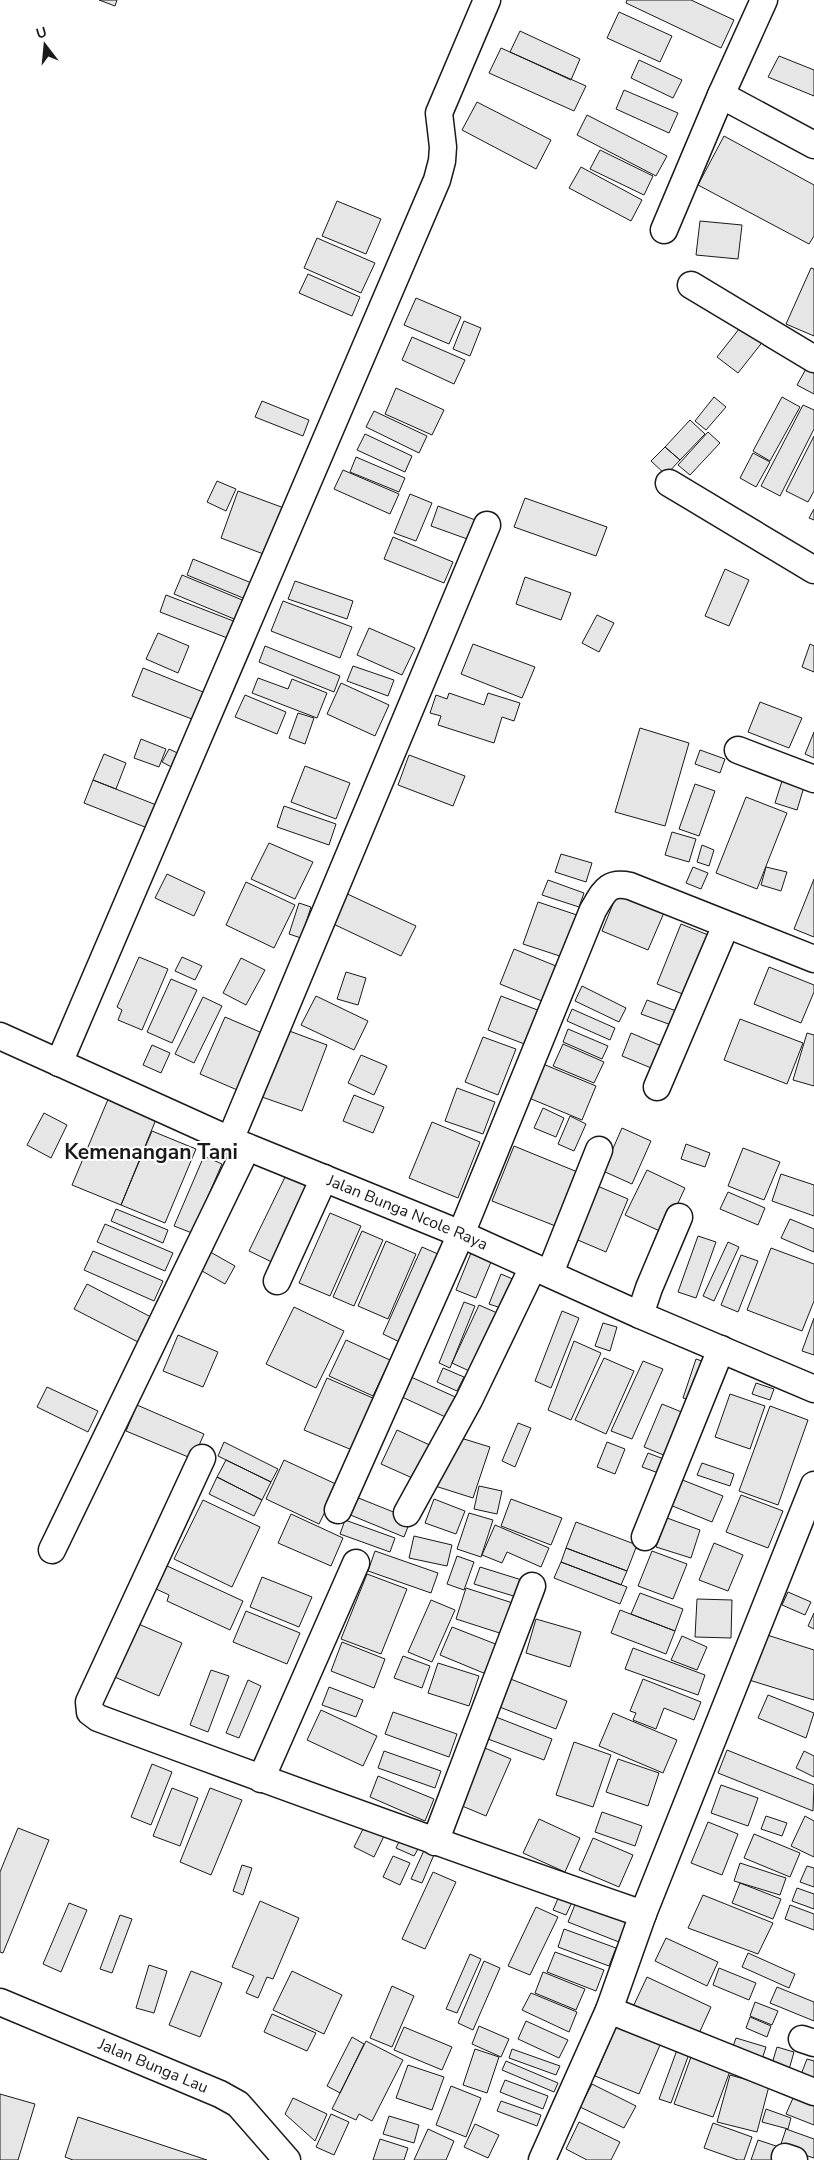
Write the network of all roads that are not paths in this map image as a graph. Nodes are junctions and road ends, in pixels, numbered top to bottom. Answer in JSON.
{"nodes":[{"id":1,"x":487,"y":0,"type":"edge"},
{"id":2,"x":764,"y":0,"type":"edge"},
{"id":3,"x":721,"y":95,"type":"junction"},
{"id":4,"x":814,"y":145,"type":"edge"},
{"id":5,"x":664,"y":230,"type":"dead end"},
{"id":6,"x":691,"y":285,"type":"dead end"},
{"id":7,"x":814,"y":359,"type":"edge"},
{"id":8,"x":669,"y":483,"type":"dead end"},
{"id":9,"x":487,"y":525,"type":"dead end"},
{"id":10,"x":814,"y":570,"type":"edge"},
{"id":11,"x":738,"y":750,"type":"dead end"},
{"id":12,"x":814,"y":779,"type":"edge"},
{"id":13,"x":726,"y":925,"type":"junction"},
{"id":14,"x":814,"y":959,"type":"edge"},
{"id":15,"x":0,"y":1036,"type":"edge"},
{"id":16,"x":59,"y":1063,"type":"junction"},
{"id":17,"x":658,"y":1087,"type":"dead end"},
{"id":18,"x":238,"y":1144,"type":"junction"},
{"id":19,"x":599,"y":1150,"type":"dead end"},
{"id":20,"x":324,"y":1178,"type":"junction"},
{"id":21,"x":679,"y":1217,"type":"dead end"},
{"id":22,"x":461,"y":1234,"type":"junction"},
{"id":23,"x":541,"y":1270,"type":"junction"},
{"id":24,"x":277,"y":1281,"type":"dead end"},
{"id":25,"x":640,"y":1315,"type":"junction"},
{"id":26,"x":721,"y":1349,"type":"junction"},
{"id":27,"x":814,"y":1389,"type":"edge"},
{"id":28,"x":202,"y":1458,"type":"dead end"},
{"id":29,"x":814,"y":1485,"type":"edge"},
{"id":30,"x":338,"y":1510,"type":"dead end"},
{"id":31,"x":408,"y":1513,"type":"dead end"},
{"id":32,"x":645,"y":1538,"type":"dead end"},
{"id":33,"x":52,"y":1550,"type":"dead end"},
{"id":34,"x":356,"y":1563,"type":"dead end"},
{"id":35,"x":532,"y":1586,"type":"dead end"},
{"id":36,"x":261,"y":1779,"type":"junction"},
{"id":37,"x":435,"y":1842,"type":"junction"},
{"id":38,"x":643,"y":1914,"type":"junction"},
{"id":39,"x":0,"y":2002,"type":"edge"},
{"id":40,"x":609,"y":2010,"type":"junction"},
{"id":41,"x":814,"y":2092,"type":"edge"},
{"id":42,"x":287,"y":2160,"type":"edge"},
{"id":43,"x":542,"y":2160,"type":"edge"}],
"edges":[{"from":1,"to":16,"type":"street"},
{"from":2,"to":3,"type":"street"},
{"from":3,"to":4,"type":"street"},
{"from":3,"to":5,"type":"street"},
{"from":6,"to":7,"type":"street"},
{"from":8,"to":10,"type":"street"},
{"from":9,"to":18,"type":"street"},
{"from":11,"to":12,"type":"street"},
{"from":13,"to":14,"type":"street"},
{"from":13,"to":17,"type":"street"},
{"from":13,"to":22,"type":"street"},
{"from":15,"to":16,"type":"street","name":"Jalan Bunga Ncole Raya"},
{"from":16,"to":18,"type":"street","name":"Jalan Bunga Ncole Raya"},
{"from":18,"to":20,"type":"street","name":"Jalan Bunga Ncole Raya"},
{"from":18,"to":33,"type":"street"},
{"from":19,"to":23,"type":"street"},
{"from":20,"to":22,"type":"street","name":"Jalan Bunga Ncole Raya"},
{"from":20,"to":24,"type":"street"},
{"from":21,"to":25,"type":"street"},
{"from":22,"to":23,"type":"street","name":"Jalan Bunga Ncole Raya"},
{"from":22,"to":30,"type":"street"},
{"from":23,"to":25,"type":"street","name":"Jalan Bunga Ncole Raya"},
{"from":23,"to":31,"type":"street"},
{"from":25,"to":26,"type":"street","name":"Jalan Bunga Ncole Raya"},
{"from":26,"to":27,"type":"street","name":"Jalan Bunga Ncole Raya"},
{"from":26,"to":32,"type":"street"},
{"from":28,"to":36,"type":"street"},
{"from":29,"to":38,"type":"street"},
{"from":34,"to":36,"type":"street"},
{"from":35,"to":37,"type":"street"},
{"from":36,"to":37,"type":"street"},
{"from":37,"to":38,"type":"street"},
{"from":38,"to":40,"type":"street"},
{"from":39,"to":42,"type":"street","name":"Jalan Bunga Lau"},
{"from":40,"to":41,"type":"street"},
{"from":40,"to":43,"type":"street"}]}
